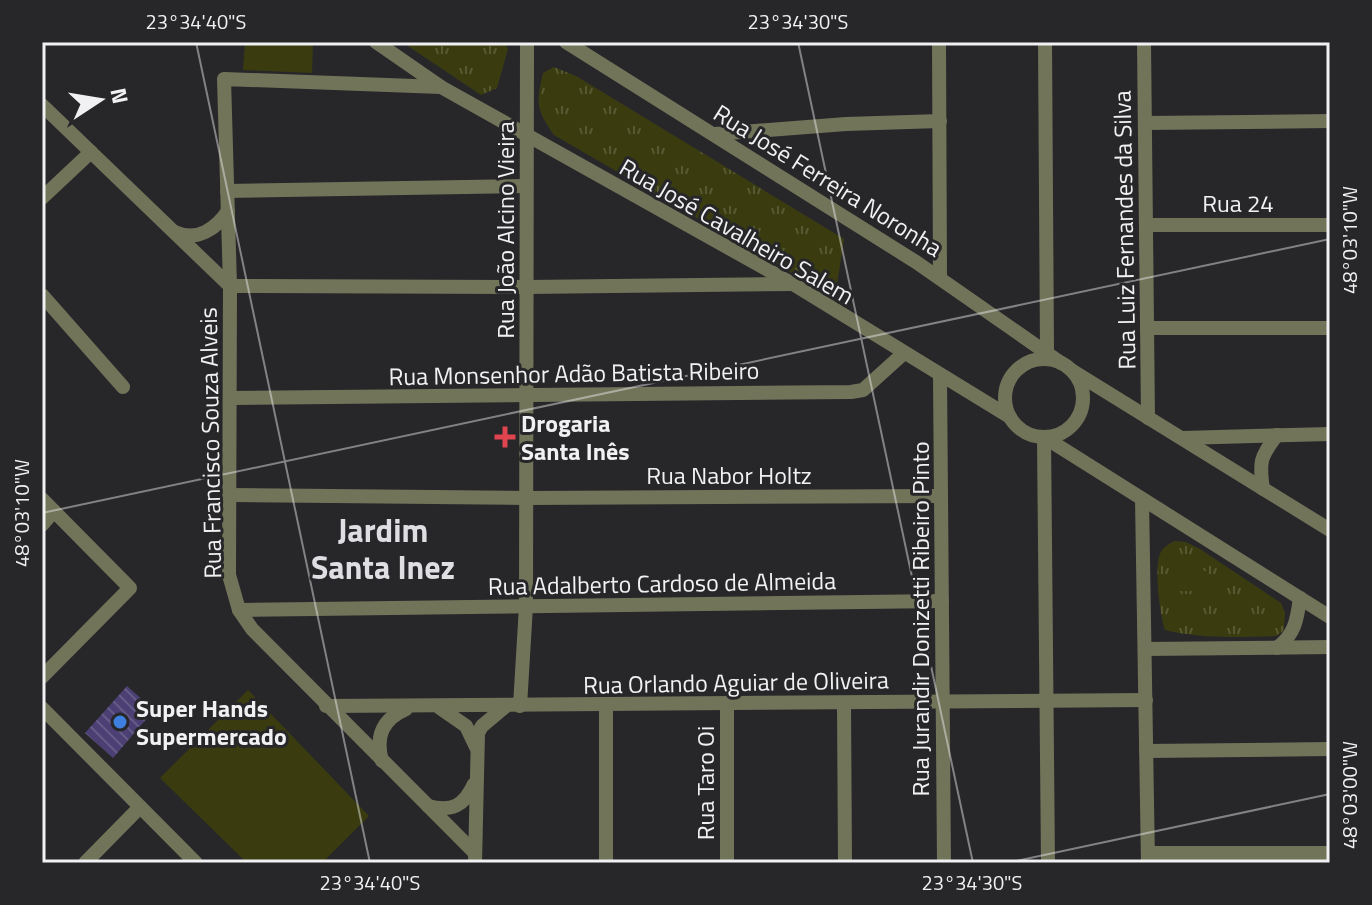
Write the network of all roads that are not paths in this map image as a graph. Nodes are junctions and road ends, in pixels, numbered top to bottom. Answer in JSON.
{"nodes":[{"id":1,"x":376,"y":42,"type":"edge"},
{"id":2,"x":527,"y":42,"type":"edge"},
{"id":3,"x":566,"y":42,"type":"edge"},
{"id":4,"x":939,"y":42,"type":"edge"},
{"id":5,"x":1045,"y":42,"type":"edge"},
{"id":6,"x":1144,"y":42,"type":"edge"},
{"id":7,"x":224,"y":79,"type":"joint"},
{"id":8,"x":441,"y":87,"type":"junction"},
{"id":9,"x":42,"y":105,"type":"edge"},
{"id":10,"x":940,"y":121,"type":"junction"},
{"id":11,"x":1330,"y":121,"type":"edge"},
{"id":12,"x":1145,"y":123,"type":"junction"},
{"id":13,"x":715,"y":135,"type":"junction"},
{"id":14,"x":526,"y":137,"type":"junction"},
{"id":15,"x":91,"y":152,"type":"junction"},
{"id":16,"x":526,"y":186,"type":"junction"},
{"id":17,"x":227,"y":191,"type":"junction"},
{"id":18,"x":42,"y":198,"type":"edge"},
{"id":19,"x":228,"y":211,"type":"junction"},
{"id":20,"x":1146,"y":225,"type":"junction"},
{"id":21,"x":1330,"y":225,"type":"edge"},
{"id":22,"x":171,"y":230,"type":"junction"},
{"id":23,"x":940,"y":277,"type":"junction"},
{"id":24,"x":793,"y":284,"type":"junction"},
{"id":25,"x":230,"y":286,"type":"junction"},
{"id":26,"x":527,"y":287,"type":"junction"},
{"id":27,"x":42,"y":295,"type":"edge"},
{"id":28,"x":1147,"y":328,"type":"junction"},
{"id":29,"x":1330,"y":328,"type":"edge"},
{"id":30,"x":1047,"y":351,"type":"junction"},
{"id":31,"x":904,"y":353,"type":"junction"},
{"id":32,"x":1066,"y":366,"type":"junction"},
{"id":33,"x":940,"y":375,"type":"junction"},
{"id":34,"x":123,"y":387,"type":"dead end"},
{"id":35,"x":527,"y":395,"type":"junction"},
{"id":36,"x":230,"y":398,"type":"junction"},
{"id":37,"x":1010,"y":417,"type":"junction"},
{"id":38,"x":1148,"y":418,"type":"junction"},
{"id":39,"x":1330,"y":434,"type":"edge"},
{"id":40,"x":1277,"y":435,"type":"junction"},
{"id":41,"x":1044,"y":437,"type":"junction"},
{"id":42,"x":1182,"y":438,"type":"junction"},
{"id":43,"x":1263,"y":489,"type":"junction"},
{"id":44,"x":230,"y":495,"type":"junction"},
{"id":45,"x":941,"y":496,"type":"junction"},
{"id":46,"x":526,"y":498,"type":"junction"},
{"id":47,"x":42,"y":499,"type":"edge"},
{"id":48,"x":1142,"y":499,"type":"junction"},
{"id":49,"x":54,"y":511,"type":"junction"},
{"id":50,"x":42,"y":525,"type":"edge"},
{"id":51,"x":1330,"y":530,"type":"edge"},
{"id":52,"x":1300,"y":598,"type":"junction"},
{"id":53,"x":942,"y":601,"type":"junction"},
{"id":54,"x":526,"y":606,"type":"junction"},
{"id":55,"x":239,"y":610,"type":"junction"},
{"id":56,"x":1330,"y":617,"type":"edge"},
{"id":57,"x":1330,"y":647,"type":"edge"},
{"id":58,"x":1277,"y":648,"type":"junction"},
{"id":59,"x":1145,"y":649,"type":"junction"},
{"id":60,"x":42,"y":677,"type":"edge"},
{"id":61,"x":1146,"y":700,"type":"junction"},
{"id":62,"x":1046,"y":701,"type":"junction"},
{"id":63,"x":942,"y":702,"type":"junction"},
{"id":64,"x":844,"y":703,"type":"junction"},
{"id":65,"x":727,"y":704,"type":"junction"},
{"id":66,"x":606,"y":705,"type":"junction"},
{"id":67,"x":326,"y":706,"type":"junction"},
{"id":68,"x":414,"y":706,"type":"junction"},
{"id":69,"x":434,"y":706,"type":"junction"},
{"id":70,"x":514,"y":706,"type":"junction"},
{"id":71,"x":42,"y":708,"type":"edge"},
{"id":72,"x":1330,"y":749,"type":"edge"},
{"id":73,"x":477,"y":751,"type":"junction"},
{"id":74,"x":1146,"y":751,"type":"junction"},
{"id":75,"x":382,"y":761,"type":"junction"},
{"id":76,"x":477,"y":778,"type":"junction"},
{"id":77,"x":428,"y":806,"type":"junction"},
{"id":78,"x":140,"y":807,"type":"junction"},
{"id":79,"x":1330,"y":853,"type":"edge"},
{"id":80,"x":475,"y":858,"type":"edge"},
{"id":81,"x":1148,"y":858,"type":"edge"},
{"id":82,"x":191,"y":860,"type":"edge"},
{"id":83,"x":85,"y":863,"type":"edge"},
{"id":84,"x":606,"y":863,"type":"edge"},
{"id":85,"x":727,"y":863,"type":"edge"},
{"id":86,"x":845,"y":863,"type":"edge"},
{"id":87,"x":944,"y":863,"type":"edge"},
{"id":88,"x":1048,"y":863,"type":"edge"}],
"edges":[{"from":1,"to":8,"type":"street","name":"Rua José Cavalheiro Salem"},
{"from":2,"to":14,"type":"street","name":"Rua João Alcino Vieira"},
{"from":3,"to":13,"type":"street","name":"Rua José Ferreira Noronha"},
{"from":4,"to":10,"type":"street"},
{"from":5,"to":30,"type":"street"},
{"from":6,"to":12,"type":"street","name":"Rua Luiz Fernandes da Silva"},
{"from":7,"to":8,"type":"street","name":"Rua José Cavalheiro Salem"},
{"from":7,"to":17,"type":"street","name":"Rua Francisco Souza Alveis"},
{"from":8,"to":14,"type":"street","name":"Rua José Cavalheiro Salem"},
{"from":9,"to":15,"type":"street"},
{"from":10,"to":13,"type":"street"},
{"from":10,"to":23,"type":"street"},
{"from":11,"to":12,"type":"street"},
{"from":12,"to":20,"type":"street","name":"Rua Luiz Fernandes da Silva"},
{"from":13,"to":23,"type":"street","name":"Rua José Ferreira Noronha"},
{"from":14,"to":16,"type":"street","name":"Rua João Alcino Vieira"},
{"from":14,"to":24,"type":"street","name":"Rua José Cavalheiro Salem"},
{"from":15,"to":18,"type":"street"},
{"from":15,"to":22,"type":"street"},
{"from":16,"to":17,"type":"street"},
{"from":16,"to":26,"type":"street","name":"Rua João Alcino Vieira"},
{"from":17,"to":19,"type":"street","name":"Rua Francisco Souza Alveis"},
{"from":19,"to":22,"type":"street"},
{"from":19,"to":25,"type":"street","name":"Rua Francisco Souza Alveis"},
{"from":20,"to":21,"type":"street","name":"Rua 24"},
{"from":20,"to":28,"type":"street","name":"Rua Luiz Fernandes da Silva"},
{"from":22,"to":25,"type":"street"},
{"from":23,"to":30,"type":"street","name":"Rua José Ferreira Noronha"},
{"from":24,"to":26,"type":"street"},
{"from":24,"to":31,"type":"street","name":"Rua José Cavalheiro Salem"},
{"from":25,"to":26,"type":"street"},
{"from":25,"to":36,"type":"street","name":"Rua Francisco Souza Alveis"},
{"from":26,"to":35,"type":"street","name":"Rua João Alcino Vieira"},
{"from":27,"to":34,"type":"street"},
{"from":28,"to":29,"type":"street"},
{"from":28,"to":38,"type":"street","name":"Rua Luiz Fernandes da Silva"},
{"from":30,"to":32,"type":"street","name":"Rua José Ferreira Noronha"},
{"from":31,"to":33,"type":"street","name":"Rua José Cavalheiro Salem"},
{"from":31,"to":35,"type":"street","name":"Rua Monsenhor Adão Batista Ribeiro"},
{"from":32,"to":37,"type":"street"},
{"from":32,"to":38,"type":"street","name":"Rua José Ferreira Noronha"},
{"from":32,"to":41,"type":"street"},
{"from":33,"to":37,"type":"street","name":"Rua José Cavalheiro Salem"},
{"from":33,"to":45,"type":"street","name":"Rua Jurandir Donizetti Ribeiro Pinto"},
{"from":35,"to":36,"type":"street","name":"Rua Monsenhor Adão Batista Ribeiro"},
{"from":35,"to":46,"type":"street","name":"Rua João Alcino Vieira"},
{"from":36,"to":44,"type":"street","name":"Rua Francisco Souza Alveis"},
{"from":37,"to":41,"type":"street"},
{"from":38,"to":42,"type":"street","name":"Rua José Ferreira Noronha"},
{"from":39,"to":40,"type":"street"},
{"from":40,"to":42,"type":"street"},
{"from":40,"to":43,"type":"street"},
{"from":41,"to":48,"type":"street"},
{"from":41,"to":62,"type":"street"},
{"from":42,"to":43,"type":"street","name":"Rua José Ferreira Noronha"},
{"from":43,"to":51,"type":"street","name":"Rua José Ferreira Noronha"},
{"from":44,"to":46,"type":"street","name":"Rua Nabor Holtz"},
{"from":44,"to":55,"type":"street","name":"Rua Francisco Souza Alveis"},
{"from":45,"to":46,"type":"street","name":"Rua Nabor Holtz"},
{"from":45,"to":53,"type":"street","name":"Rua Jurandir Donizetti Ribeiro Pinto"},
{"from":46,"to":54,"type":"street","name":"Rua João Alcino Vieira"},
{"from":47,"to":49,"type":"street"},
{"from":48,"to":52,"type":"street"},
{"from":48,"to":59,"type":"street"},
{"from":49,"to":50,"type":"street"},
{"from":49,"to":60,"type":"street"},
{"from":52,"to":56,"type":"street"},
{"from":52,"to":58,"type":"street"},
{"from":53,"to":54,"type":"street","name":"Rua Adalberto Cardoso de Almeida"},
{"from":53,"to":63,"type":"street","name":"Rua Jurandir Donizetti Ribeiro Pinto"},
{"from":54,"to":55,"type":"street","name":"Rua Adalberto Cardoso de Almeida"},
{"from":54,"to":70,"type":"street","name":"Rua João Alcino Vieira"},
{"from":55,"to":67,"type":"street","name":"Rua Francisco Souza Alveis"},
{"from":57,"to":58,"type":"street"},
{"from":58,"to":59,"type":"street"},
{"from":59,"to":61,"type":"street"},
{"from":61,"to":62,"type":"street","name":"Rua Orlando Aguiar de Oliveira"},
{"from":61,"to":74,"type":"street"},
{"from":62,"to":63,"type":"street","name":"Rua Orlando Aguiar de Oliveira"},
{"from":62,"to":88,"type":"street"},
{"from":63,"to":64,"type":"street","name":"Rua Orlando Aguiar de Oliveira"},
{"from":63,"to":87,"type":"street","name":"Rua Jurandir Donizetti Ribeiro Pinto"},
{"from":64,"to":65,"type":"street","name":"Rua Orlando Aguiar de Oliveira"},
{"from":64,"to":86,"type":"street"},
{"from":65,"to":66,"type":"street","name":"Rua Orlando Aguiar de Oliveira"},
{"from":65,"to":85,"type":"street","name":"Rua Taro Oi"},
{"from":66,"to":70,"type":"street","name":"Rua Orlando Aguiar de Oliveira"},
{"from":66,"to":84,"type":"street"},
{"from":67,"to":68,"type":"street","name":"Rua Orlando Aguiar de Oliveira"},
{"from":67,"to":75,"type":"street","name":"Rua Francisco Souza Alveis"},
{"from":68,"to":69,"type":"street","name":"Rua Orlando Aguiar de Oliveira"},
{"from":68,"to":75,"type":"street"},
{"from":69,"to":70,"type":"street","name":"Rua Orlando Aguiar de Oliveira"},
{"from":69,"to":73,"type":"street"},
{"from":70,"to":73,"type":"street"},
{"from":71,"to":78,"type":"street"},
{"from":72,"to":74,"type":"street"},
{"from":73,"to":76,"type":"street"},
{"from":74,"to":81,"type":"street"},
{"from":75,"to":77,"type":"street","name":"Rua Francisco Souza Alveis"},
{"from":76,"to":77,"type":"street"},
{"from":76,"to":80,"type":"street"},
{"from":77,"to":80,"type":"street","name":"Rua Francisco Souza Alveis"},
{"from":78,"to":82,"type":"street"},
{"from":78,"to":83,"type":"street"},
{"from":79,"to":81,"type":"street"}]}
